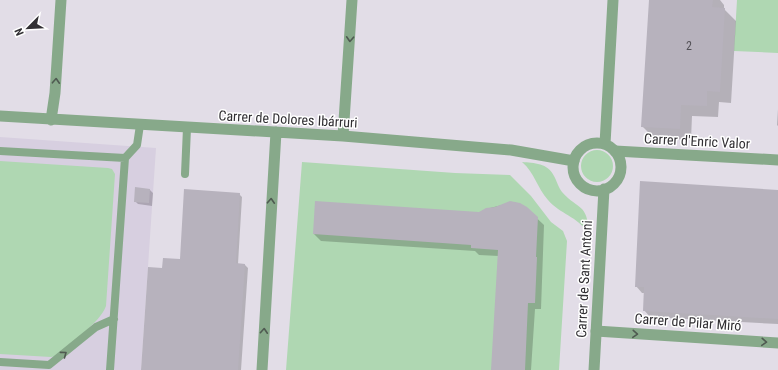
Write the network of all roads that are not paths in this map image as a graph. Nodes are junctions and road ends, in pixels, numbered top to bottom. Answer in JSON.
{"nodes":[{"id":1,"x":61,"y":0,"type":"edge"},
{"id":2,"x":352,"y":0,"type":"edge"},
{"id":3,"x":613,"y":0,"type":"edge"},
{"id":4,"x":0,"y":116,"type":"edge"},
{"id":5,"x":51,"y":120,"type":"junction"},
{"id":6,"x":140,"y":125,"type":"junction"},
{"id":7,"x":187,"y":128,"type":"junction"},
{"id":8,"x":276,"y":132,"type":"junction"},
{"id":9,"x":343,"y":136,"type":"junction"},
{"id":10,"x":605,"y":144,"type":"junction"},
{"id":11,"x":0,"y":151,"type":"edge"},
{"id":12,"x":615,"y":151,"type":"junction"},
{"id":13,"x":125,"y":158,"type":"junction"},
{"id":14,"x":778,"y":160,"type":"edge"},
{"id":15,"x":574,"y":161,"type":"junction"},
{"id":16,"x":185,"y":174,"type":"dead end"},
{"id":17,"x":604,"y":189,"type":"junction"},
{"id":18,"x":114,"y":319,"type":"junction"},
{"id":19,"x":596,"y":332,"type":"junction"},
{"id":20,"x":778,"y":343,"type":"edge"},
{"id":21,"x":0,"y":362,"type":"edge"},
{"id":22,"x":110,"y":370,"type":"edge"},
{"id":23,"x":262,"y":370,"type":"edge"},
{"id":24,"x":594,"y":370,"type":"edge"}],
"edges":[{"from":5,"to":1,"type":"street","one_way":true},
{"from":2,"to":9,"type":"street","one_way":true},
{"from":3,"to":10,"type":"street"},
{"from":4,"to":5,"type":"street","name":"Carrer de Dolores Ibárruri"},
{"from":5,"to":6,"type":"street","name":"Carrer de Dolores Ibárruri"},
{"from":6,"to":7,"type":"street","name":"Carrer de Dolores Ibárruri"},
{"from":6,"to":13,"type":"lane"},
{"from":7,"to":8,"type":"street","name":"Carrer de Dolores Ibárruri"},
{"from":7,"to":16,"type":"lane"},
{"from":8,"to":9,"type":"street","name":"Carrer de Dolores Ibárruri"},
{"from":23,"to":8,"type":"street","one_way":true},
{"from":9,"to":15,"type":"street","name":"Carrer de Dolores Ibárruri"},
{"from":10,"to":12,"type":"street"},
{"from":10,"to":15,"type":"street"},
{"from":11,"to":13,"type":"lane"},
{"from":12,"to":14,"type":"street","name":"Carrer d'Enric Valor"},
{"from":12,"to":17,"type":"street"},
{"from":13,"to":18,"type":"lane"},
{"from":15,"to":17,"type":"street"},
{"from":17,"to":19,"type":"street","name":"Carrer de Sant Antoni"},
{"from":21,"to":18,"type":"lane","one_way":true},
{"from":18,"to":22,"type":"lane"},
{"from":19,"to":20,"type":"street","name":"Carrer de Pilar Miró","one_way":true},
{"from":19,"to":24,"type":"street","name":"Carrer de Sant Antoni"}]}
